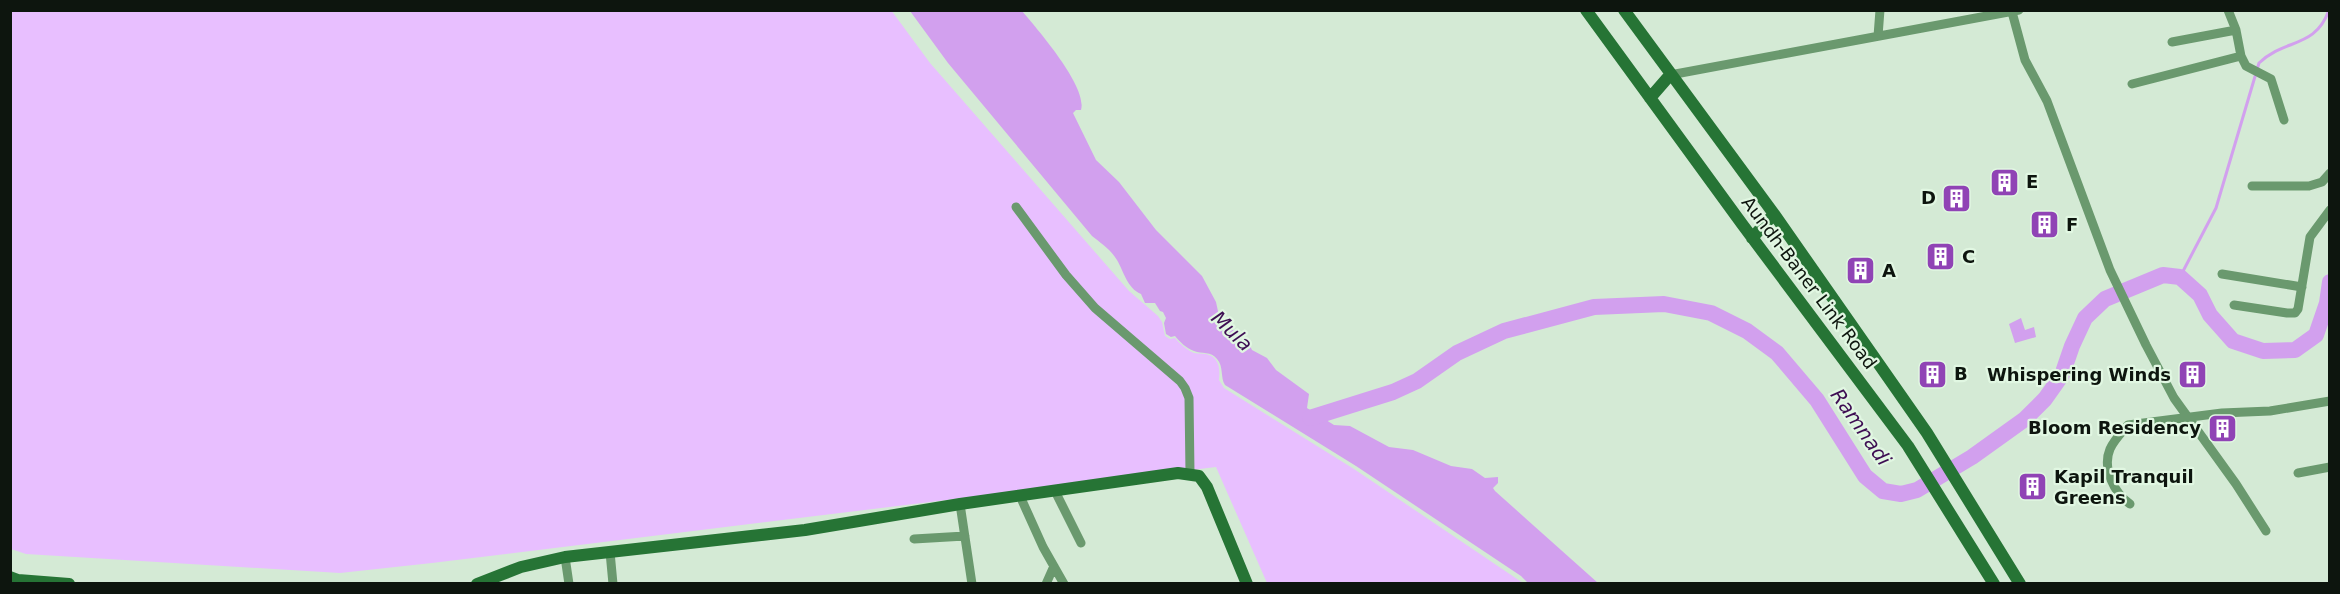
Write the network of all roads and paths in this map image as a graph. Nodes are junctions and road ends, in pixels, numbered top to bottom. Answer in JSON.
{"nodes":[{"id":1,"x":1586,"y":10,"type":"edge"},
{"id":2,"x":1624,"y":10,"type":"edge"},
{"id":3,"x":1880,"y":10,"type":"edge"},
{"id":4,"x":2228,"y":10,"type":"edge"},
{"id":5,"x":2016,"y":11,"type":"edge"},
{"id":6,"x":2236,"y":30,"type":"junction"},
{"id":7,"x":1878,"y":36,"type":"junction"},
{"id":8,"x":2172,"y":42,"type":"dead end"},
{"id":9,"x":2241,"y":56,"type":"junction"},
{"id":10,"x":1670,"y":75,"type":"junction"},
{"id":11,"x":2132,"y":84,"type":"dead end"},
{"id":12,"x":1650,"y":98,"type":"junction"},
{"id":13,"x":2284,"y":120,"type":"dead end"},
{"id":14,"x":2330,"y":173,"type":"edge"},
{"id":15,"x":2252,"y":186,"type":"dead end"},
{"id":16,"x":1016,"y":207,"type":"dead end"},
{"id":17,"x":2330,"y":210,"type":"edge"},
{"id":18,"x":1774,"y":214,"type":"junction"},
{"id":19,"x":1752,"y":238,"type":"junction"},
{"id":20,"x":2222,"y":274,"type":"dead end"},
{"id":21,"x":2302,"y":287,"type":"junction"},
{"id":22,"x":2234,"y":305,"type":"dead end"},
{"id":23,"x":2330,"y":401,"type":"edge"},
{"id":24,"x":2188,"y":417,"type":"junction"},
{"id":25,"x":2330,"y":466,"type":"edge"},
{"id":26,"x":1190,"y":473,"type":"junction"},
{"id":27,"x":2298,"y":473,"type":"dead end"},
{"id":28,"x":1055,"y":491,"type":"junction"},
{"id":29,"x":1020,"y":496,"type":"junction"},
{"id":30,"x":960,"y":504,"type":"junction"},
{"id":31,"x":2130,"y":504,"type":"dead end"},
{"id":32,"x":2266,"y":531,"type":"dead end"},
{"id":33,"x":965,"y":536,"type":"junction"},
{"id":34,"x":914,"y":539,"type":"dead end"},
{"id":35,"x":1082,"y":543,"type":"dead end"},
{"id":36,"x":610,"y":552,"type":"junction"},
{"id":37,"x":565,"y":558,"type":"junction"},
{"id":38,"x":1054,"y":566,"type":"junction"},
{"id":39,"x":15,"y":580,"type":"edge"},
{"id":40,"x":53,"y":583,"type":"edge"},
{"id":41,"x":69,"y":584,"type":"edge"},
{"id":42,"x":477,"y":584,"type":"edge"},
{"id":43,"x":569,"y":584,"type":"edge"},
{"id":44,"x":613,"y":584,"type":"edge"},
{"id":45,"x":972,"y":584,"type":"edge"},
{"id":46,"x":1046,"y":584,"type":"edge"},
{"id":47,"x":1064,"y":584,"type":"edge"},
{"id":48,"x":1247,"y":584,"type":"edge"},
{"id":49,"x":1994,"y":584,"type":"edge"},
{"id":50,"x":2020,"y":584,"type":"edge"}],
"edges":[{"from":1,"to":12,"type":"main road","name":"Aundh-Baner Link Road"},
{"from":2,"to":10,"type":"main road","name":"Aundh-Baner Link Road"},
{"from":3,"to":7,"type":"street"},
{"from":4,"to":6,"type":"street"},
{"from":5,"to":7,"type":"street"},
{"from":5,"to":24,"type":"street"},
{"from":6,"to":8,"type":"street"},
{"from":6,"to":9,"type":"street"},
{"from":7,"to":10,"type":"street"},
{"from":9,"to":11,"type":"street"},
{"from":9,"to":13,"type":"street"},
{"from":10,"to":12,"type":"main road"},
{"from":10,"to":18,"type":"main road","name":"Aundh-Baner Link Road"},
{"from":12,"to":19,"type":"main road","name":"Aundh-Baner Link Road"},
{"from":14,"to":15,"type":"street"},
{"from":16,"to":26,"type":"street"},
{"from":17,"to":21,"type":"street"},
{"from":18,"to":19,"type":"main road"},
{"from":18,"to":50,"type":"main road","name":"Aundh-Baner Link Road"},
{"from":19,"to":49,"type":"main road","name":"Aundh-Baner Link Road"},
{"from":20,"to":21,"type":"street"},
{"from":21,"to":22,"type":"street"},
{"from":23,"to":24,"type":"street"},
{"from":24,"to":31,"type":"street"},
{"from":24,"to":32,"type":"street"},
{"from":25,"to":27,"type":"street"},
{"from":26,"to":28,"type":"main road"},
{"from":26,"to":48,"type":"main road"},
{"from":28,"to":29,"type":"main road"},
{"from":28,"to":35,"type":"street"},
{"from":29,"to":30,"type":"main road"},
{"from":29,"to":38,"type":"street"},
{"from":30,"to":33,"type":"street"},
{"from":30,"to":36,"type":"main road"},
{"from":33,"to":34,"type":"street"},
{"from":33,"to":45,"type":"street"},
{"from":36,"to":37,"type":"main road"},
{"from":36,"to":44,"type":"street"},
{"from":37,"to":42,"type":"main road"},
{"from":37,"to":43,"type":"street"},
{"from":38,"to":46,"type":"street"},
{"from":38,"to":47,"type":"street"},
{"from":39,"to":40,"type":"main road"},
{"from":40,"to":41,"type":"main road"}]}
